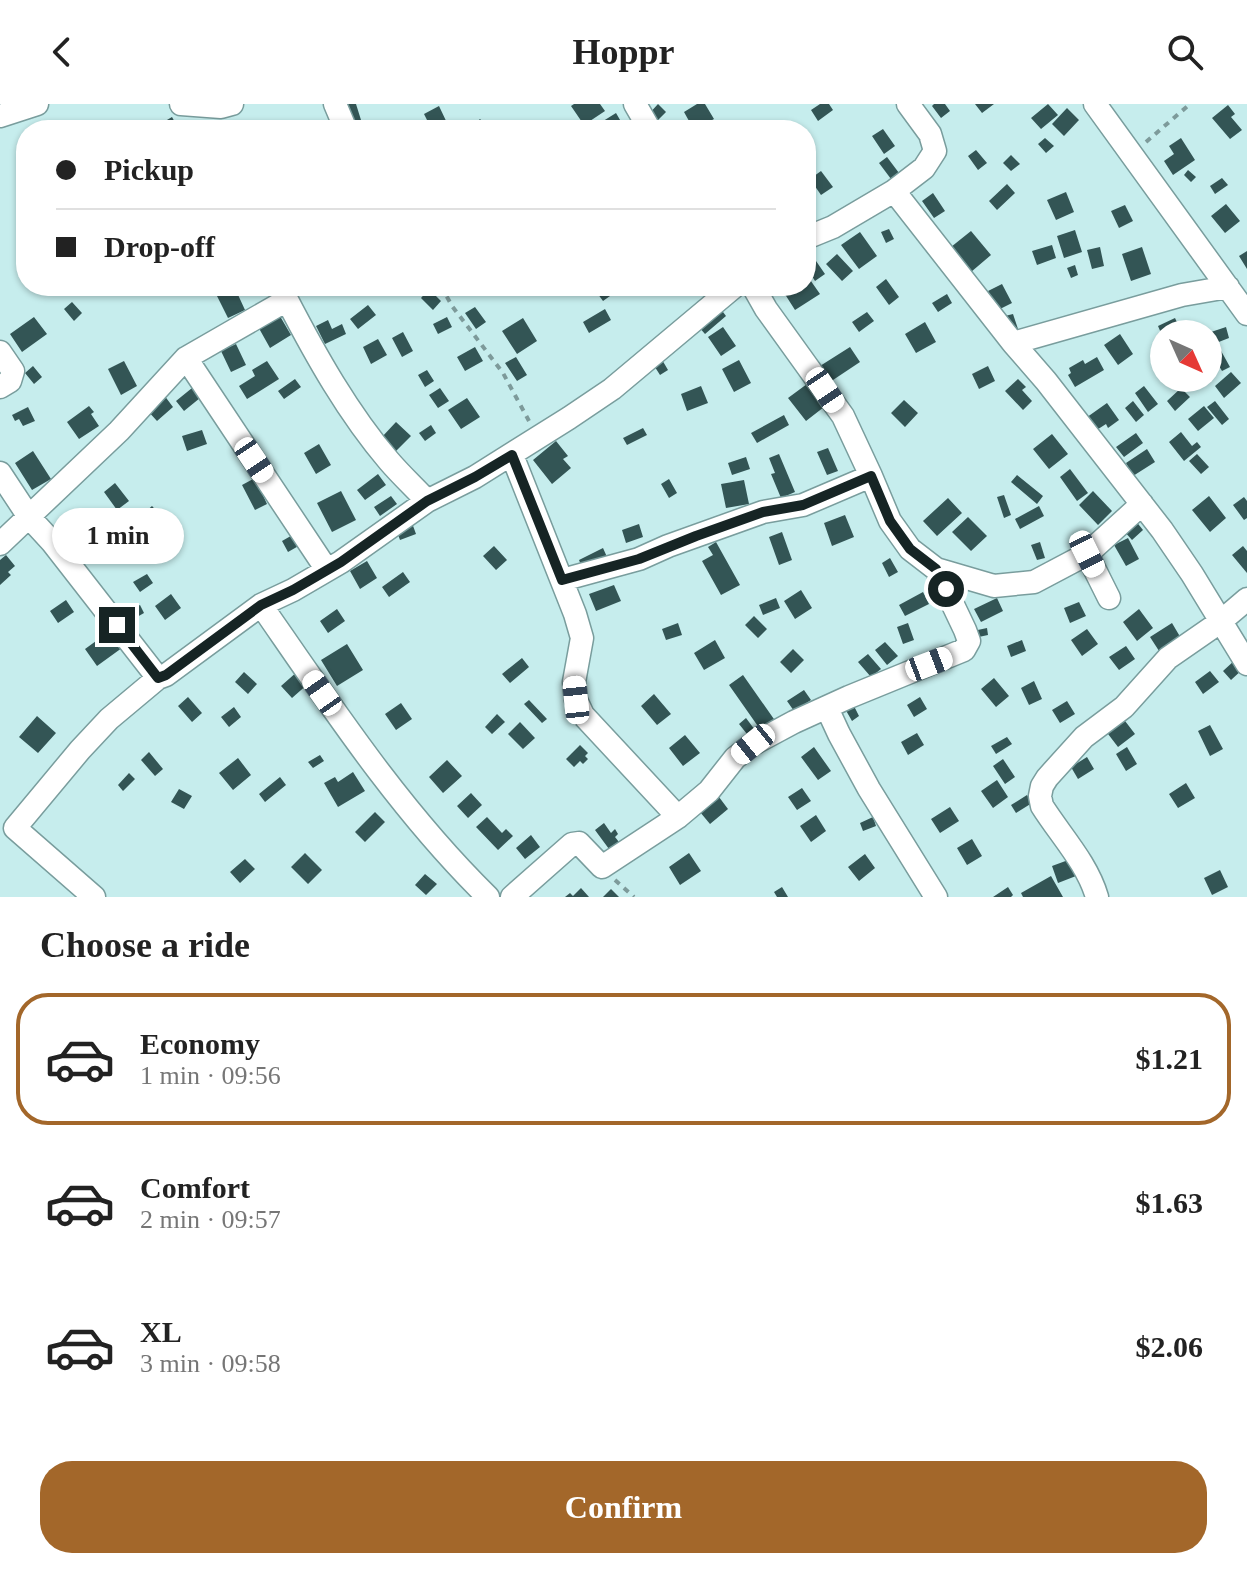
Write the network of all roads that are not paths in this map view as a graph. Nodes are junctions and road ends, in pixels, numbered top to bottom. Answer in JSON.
{"nodes":[{"id":1,"x":37,"y":104,"type":"edge"},
{"id":2,"x":181,"y":104,"type":"edge"},
{"id":3,"x":232,"y":104,"type":"edge"},
{"id":4,"x":908,"y":104,"type":"edge"},
{"id":5,"x":1095,"y":104,"type":"edge"},
{"id":6,"x":0,"y":116,"type":"edge"},
{"id":7,"x":894,"y":191,"type":"junction"},
{"id":8,"x":816,"y":234,"type":"edge"},
{"id":9,"x":279,"y":296,"type":"edge"},
{"id":10,"x":286,"y":296,"type":"edge"},
{"id":11,"x":723,"y":296,"type":"edge"},
{"id":12,"x":759,"y":296,"type":"edge"},
{"id":13,"x":1241,"y":300,"type":"edge"},
{"id":14,"x":1013,"y":343,"type":"junction"},
{"id":15,"x":0,"y":352,"type":"edge"},
{"id":16,"x":186,"y":358,"type":"junction"},
{"id":17,"x":0,"y":387,"type":"edge"},
{"id":18,"x":512,"y":455,"type":"junction"},
{"id":19,"x":0,"y":473,"type":"edge"},
{"id":20,"x":871,"y":476,"type":"junction"},
{"id":21,"x":427,"y":501,"type":"junction"},
{"id":22,"x":1142,"y":504,"type":"junction"},
{"id":23,"x":29,"y":517,"type":"junction"},
{"id":24,"x":0,"y":544,"type":"edge"},
{"id":25,"x":1087,"y":554,"type":"junction"},
{"id":26,"x":936,"y":569,"type":"junction"},
{"id":27,"x":327,"y":570,"type":"junction"},
{"id":28,"x":562,"y":580,"type":"junction"},
{"id":29,"x":1109,"y":598,"type":"dead end"},
{"id":30,"x":1247,"y":599,"type":"edge"},
{"id":31,"x":261,"y":605,"type":"junction"},
{"id":32,"x":1220,"y":622,"type":"junction"},
{"id":33,"x":1247,"y":664,"type":"edge"},
{"id":34,"x":158,"y":678,"type":"junction"},
{"id":35,"x":827,"y":708,"type":"junction"},
{"id":36,"x":678,"y":817,"type":"junction"},
{"id":37,"x":94,"y":897,"type":"edge"},
{"id":38,"x":488,"y":897,"type":"edge"},
{"id":39,"x":512,"y":897,"type":"edge"},
{"id":40,"x":936,"y":897,"type":"edge"},
{"id":41,"x":1097,"y":897,"type":"edge"}],
"edges":[{"from":1,"to":6,"type":"street"},
{"from":2,"to":3,"type":"street"},
{"from":4,"to":7,"type":"street"},
{"from":5,"to":13,"type":"street"},
{"from":7,"to":8,"type":"street"},
{"from":7,"to":14,"type":"street"},
{"from":9,"to":16,"type":"street"},
{"from":10,"to":21,"type":"street"},
{"from":11,"to":18,"type":"street"},
{"from":12,"to":20,"type":"street"},
{"from":13,"to":14,"type":"street"},
{"from":14,"to":22,"type":"street"},
{"from":15,"to":17,"type":"street"},
{"from":16,"to":23,"type":"street"},
{"from":16,"to":27,"type":"street"},
{"from":18,"to":21,"type":"street"},
{"from":18,"to":28,"type":"street"},
{"from":19,"to":23,"type":"street"},
{"from":20,"to":26,"type":"street"},
{"from":20,"to":28,"type":"street"},
{"from":21,"to":27,"type":"street"},
{"from":22,"to":25,"type":"street"},
{"from":22,"to":32,"type":"street"},
{"from":23,"to":24,"type":"street"},
{"from":23,"to":34,"type":"street"},
{"from":25,"to":26,"type":"street"},
{"from":25,"to":29,"type":"street"},
{"from":26,"to":35,"type":"street"},
{"from":27,"to":31,"type":"street"},
{"from":28,"to":36,"type":"street"},
{"from":30,"to":32,"type":"street"},
{"from":31,"to":34,"type":"street"},
{"from":31,"to":38,"type":"street"},
{"from":32,"to":33,"type":"street"},
{"from":32,"to":41,"type":"street"},
{"from":34,"to":37,"type":"street"},
{"from":35,"to":36,"type":"street"},
{"from":35,"to":40,"type":"street"},
{"from":36,"to":39,"type":"street"}]}
